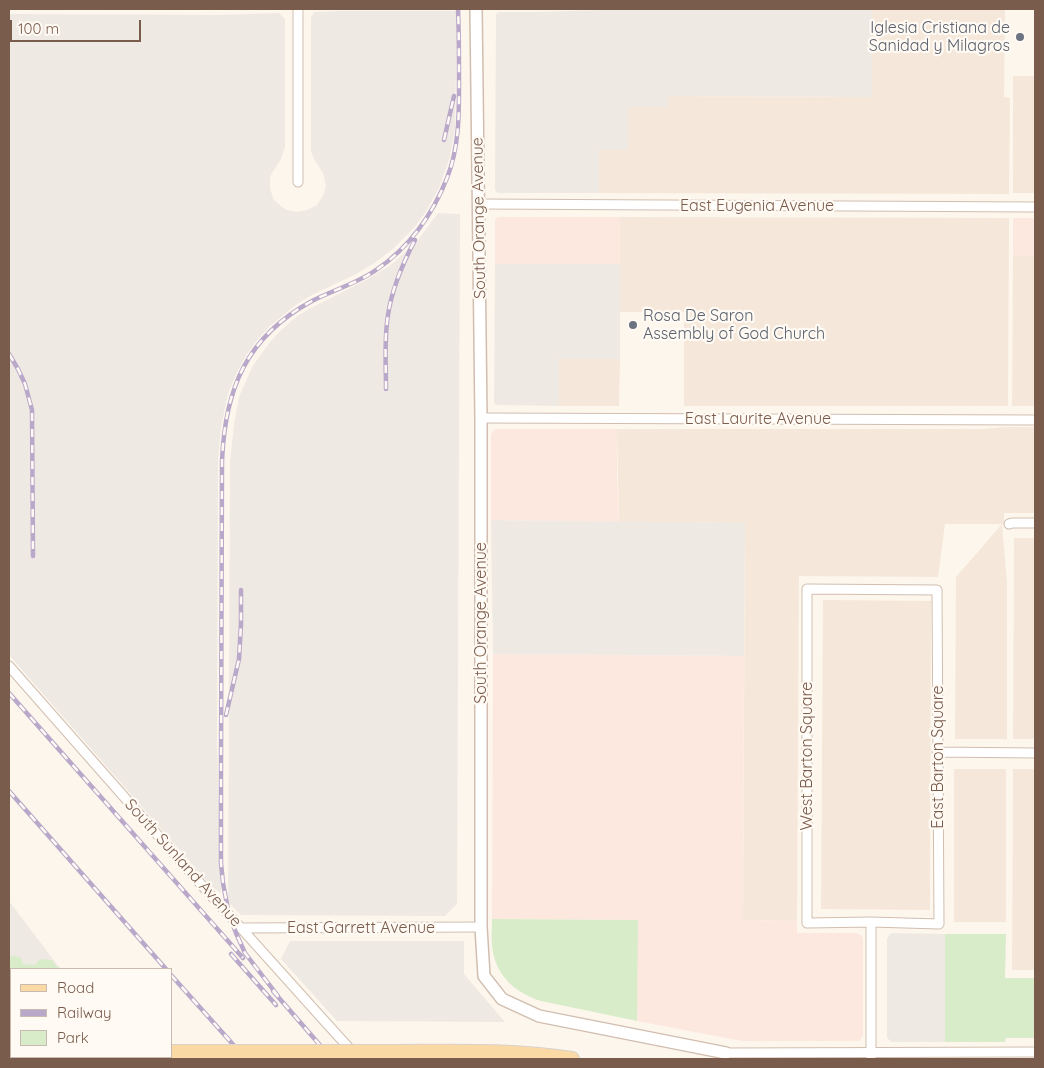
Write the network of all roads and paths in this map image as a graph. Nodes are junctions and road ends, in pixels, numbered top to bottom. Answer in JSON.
{"nodes":[{"id":1,"x":298,"y":9,"type":"edge"},
{"id":2,"x":476,"y":9,"type":"edge"},
{"id":3,"x":298,"y":182,"type":"dead end"},
{"id":4,"x":479,"y":204,"type":"junction"},
{"id":5,"x":1035,"y":207,"type":"edge"},
{"id":6,"x":481,"y":418,"type":"junction"},
{"id":7,"x":1035,"y":420,"type":"edge"},
{"id":8,"x":1035,"y":523,"type":"edge"},
{"id":9,"x":1009,"y":524,"type":"dead end"},
{"id":10,"x":936,"y":590,"type":"joint"},
{"id":11,"x":9,"y":666,"type":"edge"},
{"id":12,"x":938,"y":752,"type":"junction"},
{"id":13,"x":1035,"y":753,"type":"edge"},
{"id":14,"x":871,"y":922,"type":"junction"},
{"id":15,"x":481,"y":927,"type":"junction"},
{"id":16,"x":242,"y":928,"type":"junction"},
{"id":17,"x":172,"y":1052,"type":"edge"},
{"id":18,"x":1035,"y":1052,"type":"edge"},
{"id":19,"x":726,"y":1053,"type":"joint"},
{"id":20,"x":870,"y":1056,"type":"edge"},
{"id":21,"x":359,"y":1059,"type":"edge"},
{"id":22,"x":572,"y":1059,"type":"edge"}],
"edges":[{"from":1,"to":3,"type":"street"},
{"from":2,"to":4,"type":"street","name":"South Orange Avenue"},
{"from":4,"to":5,"type":"street","name":"East Eugenia Avenue"},
{"from":4,"to":6,"type":"street","name":"South Orange Avenue"},
{"from":6,"to":7,"type":"street","name":"East Laurite Avenue"},
{"from":6,"to":15,"type":"street","name":"South Orange Avenue"},
{"from":8,"to":9,"type":"street"},
{"from":10,"to":12,"type":"street","name":"East Barton Square"},
{"from":10,"to":14,"type":"street","name":"West Barton Square"},
{"from":11,"to":16,"type":"street","name":"South Sunland Avenue"},
{"from":12,"to":13,"type":"street"},
{"from":12,"to":14,"type":"street","name":"East Barton Square"},
{"from":14,"to":20,"type":"street"},
{"from":15,"to":16,"type":"street","name":"East Garrett Avenue"},
{"from":15,"to":19,"type":"street","name":"South Orange Avenue"},
{"from":16,"to":21,"type":"street","name":"South Sunland Avenue"},
{"from":17,"to":22,"type":"main road","bridge":true},
{"from":18,"to":20,"type":"street"},
{"from":19,"to":20,"type":"street"}]}
